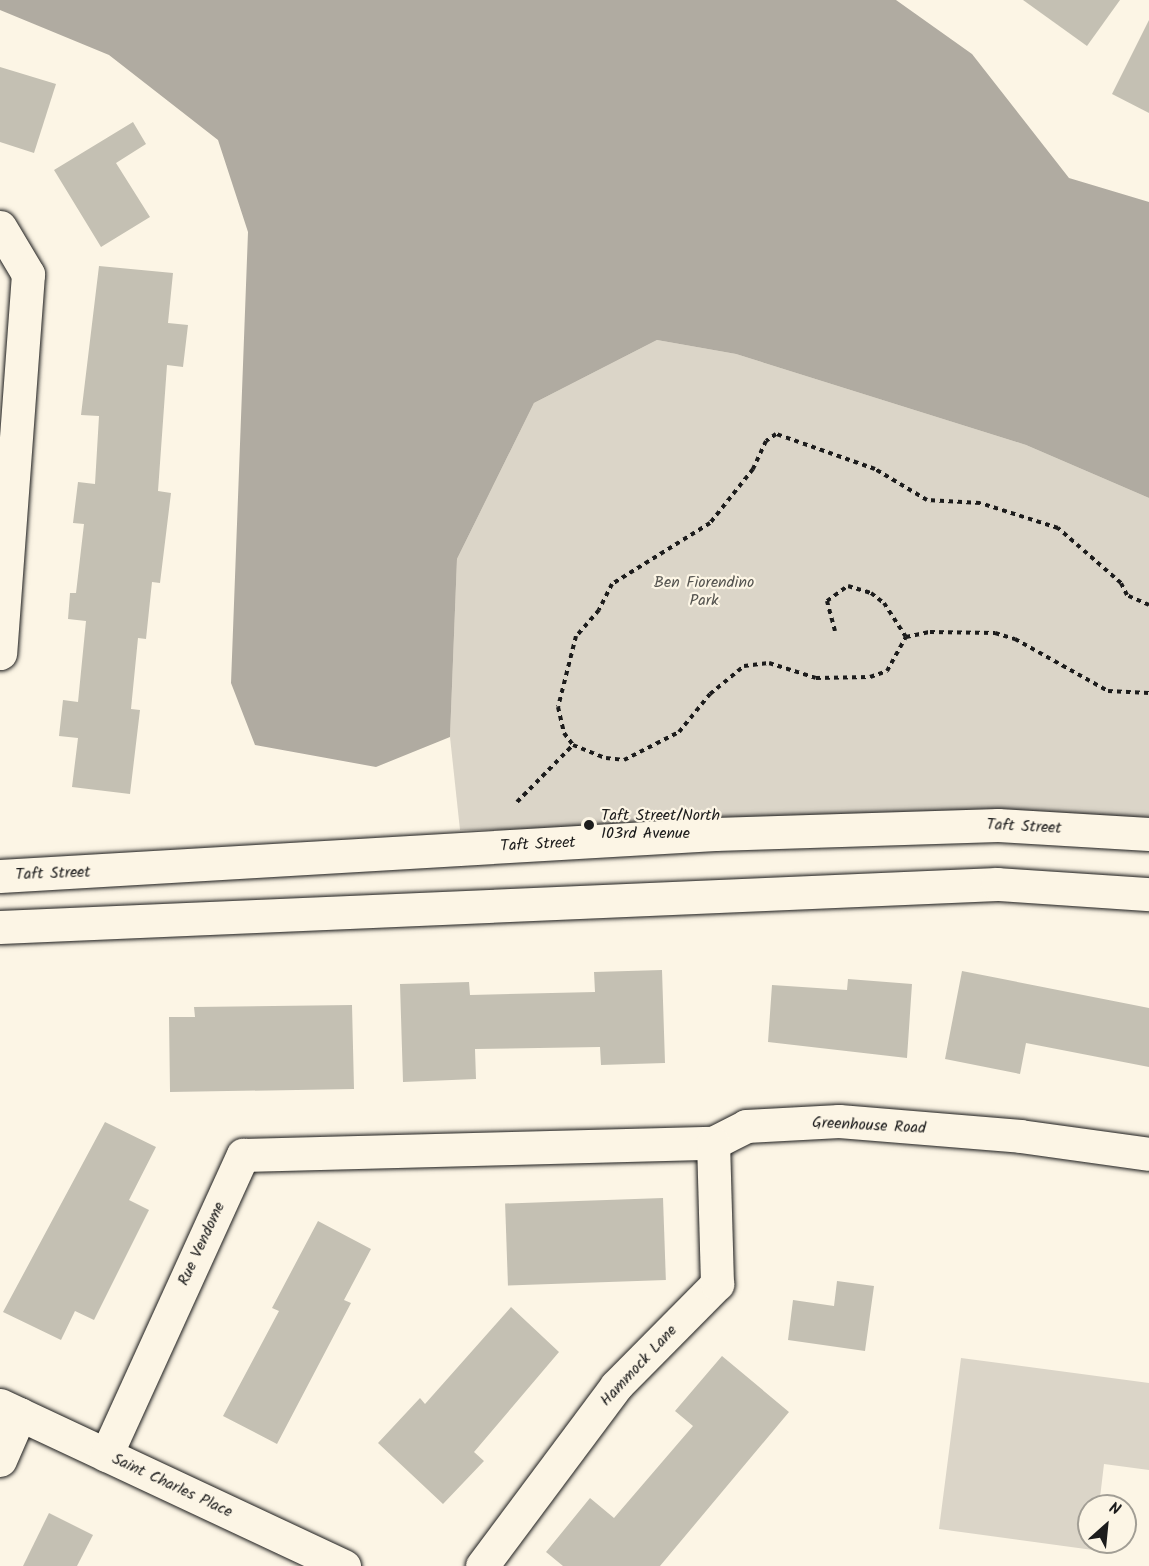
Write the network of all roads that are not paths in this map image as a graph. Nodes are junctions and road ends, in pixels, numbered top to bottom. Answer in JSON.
{"nodes":[{"id":1,"x":3,"y":228,"type":"edge"},
{"id":2,"x":0,"y":653,"type":"edge"},
{"id":3,"x":1149,"y":834,"type":"edge"},
{"id":4,"x":0,"y":876,"type":"edge"},
{"id":5,"x":1149,"y":894,"type":"edge"},
{"id":6,"x":0,"y":927,"type":"edge"},
{"id":7,"x":712,"y":1143,"type":"junction"},
{"id":8,"x":376,"y":1149,"type":"joint"},
{"id":9,"x":1149,"y":1154,"type":"edge"},
{"id":10,"x":10,"y":1409,"type":"edge"},
{"id":11,"x":106,"y":1455,"type":"junction"},
{"id":12,"x":0,"y":1460,"type":"edge"},
{"id":13,"x":344,"y":1566,"type":"edge"},
{"id":14,"x":482,"y":1566,"type":"edge"}],
"edges":[{"from":1,"to":2,"type":"street"},
{"from":3,"to":4,"type":"street","name":"Taft Street"},
{"from":5,"to":6,"type":"street"},
{"from":7,"to":8,"type":"street","name":"Greenhouse Road"},
{"from":7,"to":9,"type":"street","name":"Greenhouse Road"},
{"from":7,"to":14,"type":"street","name":"Hammock Lane"},
{"from":8,"to":11,"type":"street","name":"Rue Vendome"},
{"from":10,"to":11,"type":"street","name":"Saint Charles Place"},
{"from":10,"to":12,"type":"street"},
{"from":11,"to":13,"type":"street","name":"Saint Charles Place"}]}
